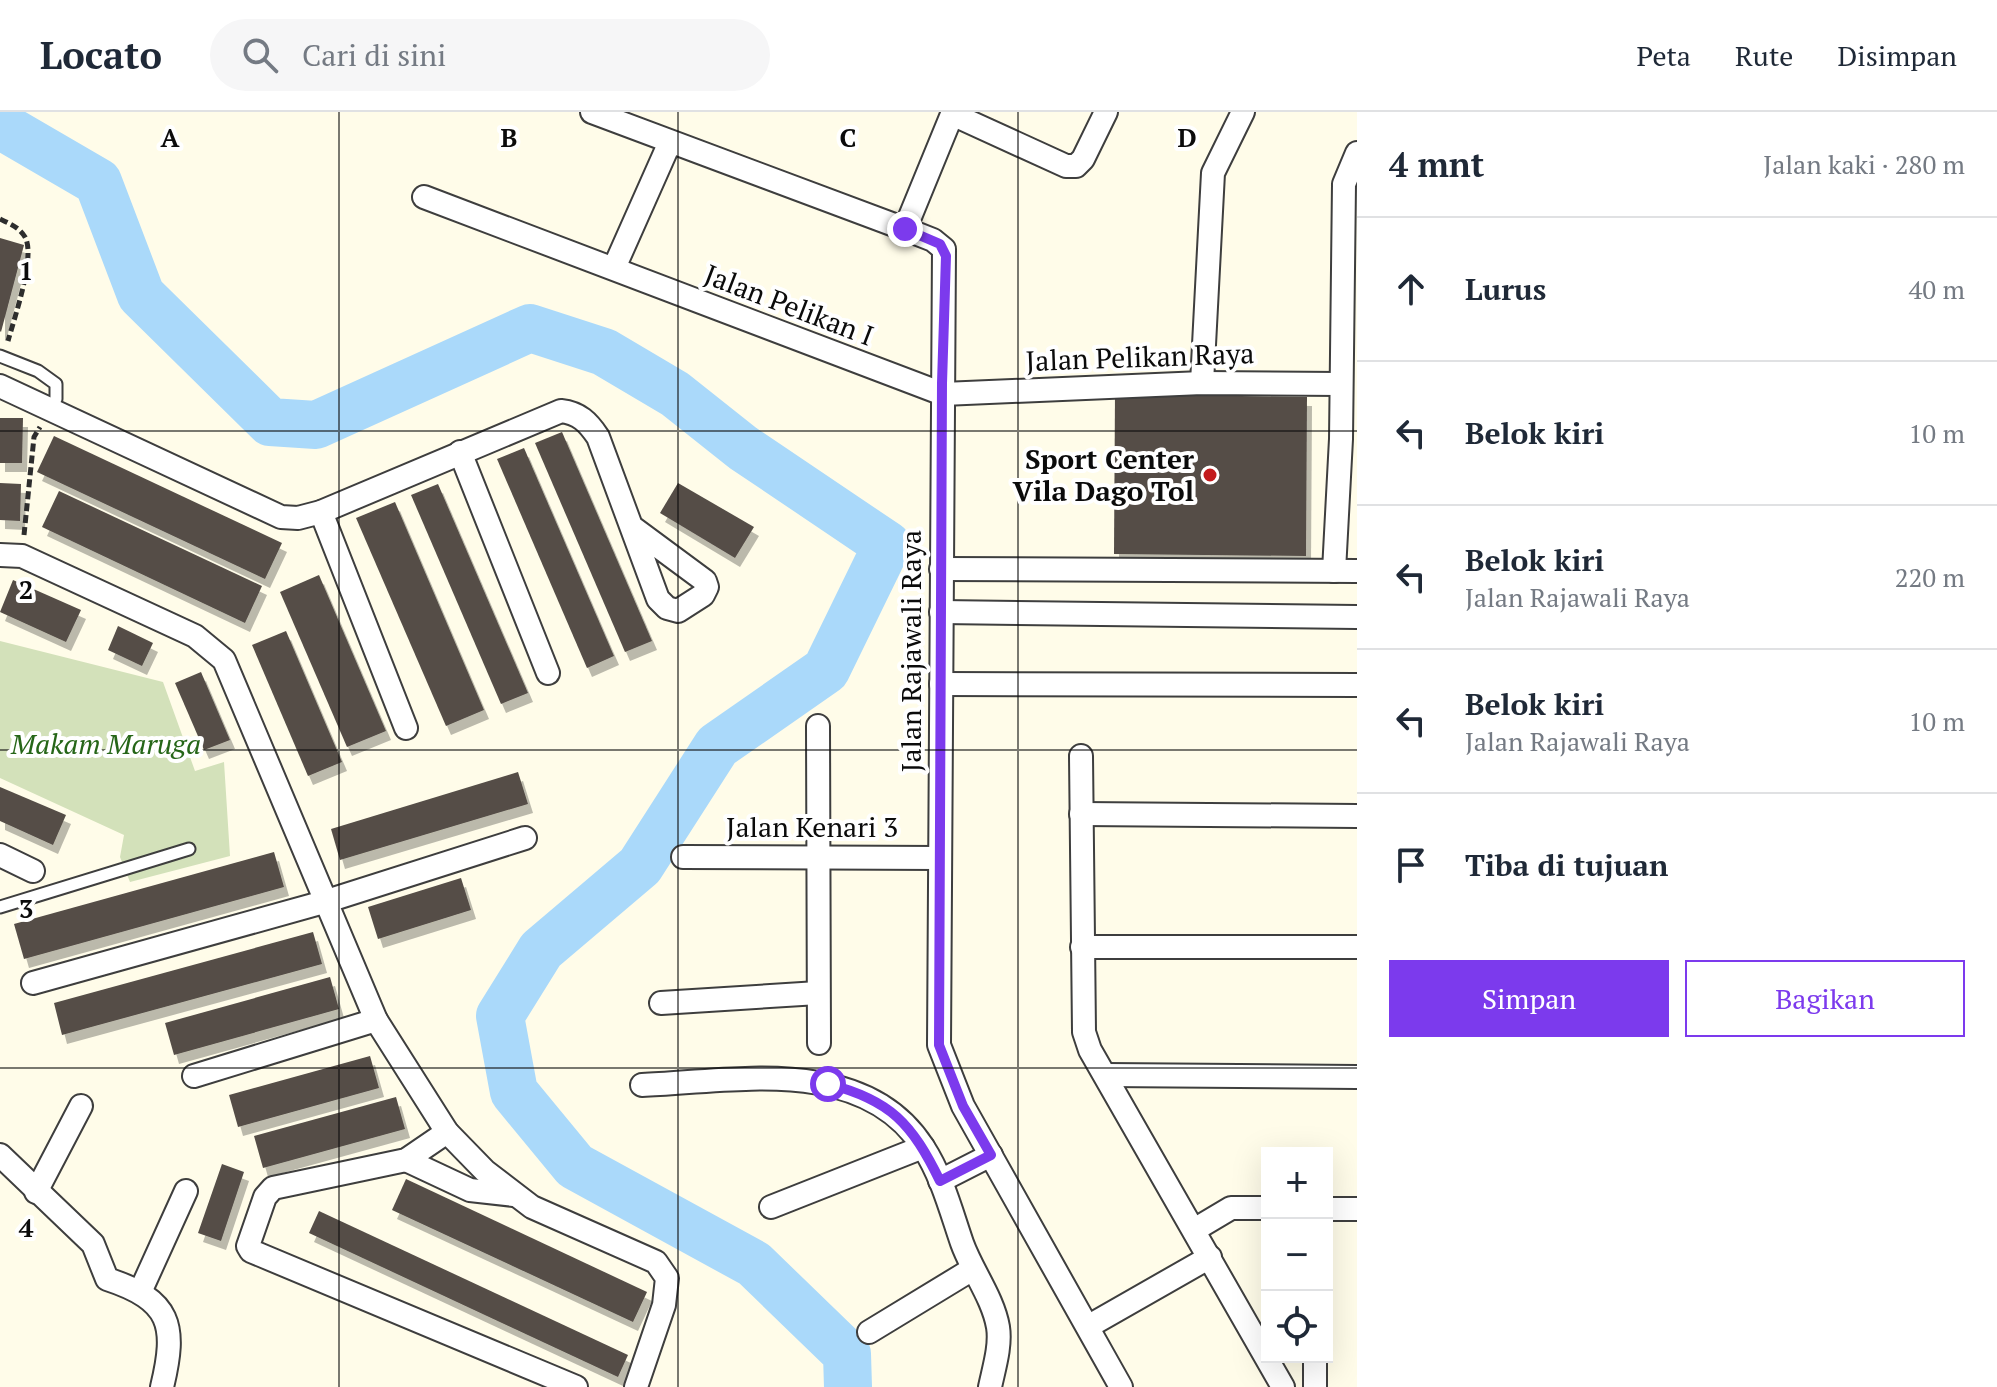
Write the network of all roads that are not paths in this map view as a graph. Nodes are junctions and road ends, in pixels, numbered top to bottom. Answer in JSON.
{"nodes":[{"id":1,"x":592,"y":112,"type":"edge"},
{"id":2,"x":1106,"y":112,"type":"edge"},
{"id":3,"x":1243,"y":112,"type":"edge"},
{"id":4,"x":952,"y":113,"type":"edge"},
{"id":5,"x":670,"y":142,"type":"junction"},
{"id":6,"x":1357,"y":153,"type":"edge"},
{"id":7,"x":424,"y":197,"type":"dead end"},
{"id":8,"x":905,"y":229,"type":"junction"},
{"id":9,"x":614,"y":268,"type":"junction"},
{"id":10,"x":1,"y":357,"type":"edge"},
{"id":11,"x":1202,"y":383,"type":"junction"},
{"id":12,"x":1340,"y":384,"type":"junction"},
{"id":13,"x":0,"y":386,"type":"edge"},
{"id":14,"x":943,"y":394,"type":"junction"},
{"id":15,"x":50,"y":409,"type":"junction"},
{"id":16,"x":1349,"y":439,"type":"edge"},
{"id":17,"x":460,"y":452,"type":"junction"},
{"id":18,"x":321,"y":512,"type":"junction"},
{"id":19,"x":632,"y":527,"type":"dead end"},
{"id":20,"x":11,"y":555,"type":"edge"},
{"id":21,"x":941,"y":569,"type":"junction"},
{"id":22,"x":1334,"y":571,"type":"junction"},
{"id":23,"x":1357,"y":571,"type":"edge"},
{"id":24,"x":941,"y":612,"type":"junction"},
{"id":25,"x":1357,"y":617,"type":"edge"},
{"id":26,"x":548,"y":673,"type":"dead end"},
{"id":27,"x":941,"y":684,"type":"junction"},
{"id":28,"x":1357,"y":685,"type":"edge"},
{"id":29,"x":818,"y":726,"type":"dead end"},
{"id":30,"x":406,"y":728,"type":"dead end"},
{"id":31,"x":1081,"y":756,"type":"dead end"},
{"id":32,"x":1081,"y":814,"type":"junction"},
{"id":33,"x":1357,"y":816,"type":"edge"},
{"id":34,"x":525,"y":838,"type":"dead end"},
{"id":35,"x":189,"y":849,"type":"dead end"},
{"id":36,"x":0,"y":855,"type":"edge"},
{"id":37,"x":683,"y":857,"type":"dead end"},
{"id":38,"x":817,"y":857,"type":"junction"},
{"id":39,"x":940,"y":858,"type":"junction"},
{"id":40,"x":33,"y":871,"type":"dead end"},
{"id":41,"x":324,"y":902,"type":"junction"},
{"id":42,"x":0,"y":907,"type":"edge"},
{"id":43,"x":1082,"y":947,"type":"junction"},
{"id":44,"x":1357,"y":947,"type":"edge"},
{"id":45,"x":33,"y":983,"type":"dead end"},
{"id":46,"x":818,"y":993,"type":"junction"},
{"id":47,"x":661,"y":1003,"type":"dead end"},
{"id":48,"x":376,"y":1020,"type":"junction"},
{"id":49,"x":819,"y":1043,"type":"dead end"},
{"id":50,"x":1106,"y":1075,"type":"junction"},
{"id":51,"x":194,"y":1076,"type":"dead end"},
{"id":52,"x":1357,"y":1077,"type":"edge"},
{"id":53,"x":642,"y":1085,"type":"dead end"},
{"id":54,"x":81,"y":1106,"type":"dead end"},
{"id":55,"x":447,"y":1132,"type":"junction"},
{"id":56,"x":923,"y":1147,"type":"junction"},
{"id":57,"x":0,"y":1155,"type":"edge"},
{"id":58,"x":991,"y":1155,"type":"junction"},
{"id":59,"x":406,"y":1160,"type":"junction"},
{"id":60,"x":940,"y":1181,"type":"junction"},
{"id":61,"x":186,"y":1191,"type":"dead end"},
{"id":62,"x":36,"y":1192,"type":"junction"},
{"id":63,"x":514,"y":1195,"type":"junction"},
{"id":64,"x":771,"y":1207,"type":"dead end"},
{"id":65,"x":1261,"y":1208,"type":"edge"},
{"id":66,"x":1333,"y":1209,"type":"edge"},
{"id":67,"x":1357,"y":1209,"type":"edge"},
{"id":68,"x":1194,"y":1230,"type":"junction"},
{"id":69,"x":1210,"y":1257,"type":"junction"},
{"id":70,"x":971,"y":1270,"type":"junction"},
{"id":71,"x":141,"y":1290,"type":"junction"},
{"id":72,"x":1089,"y":1326,"type":"junction"},
{"id":73,"x":869,"y":1332,"type":"dead end"},
{"id":74,"x":1315,"y":1363,"type":"edge"},
{"id":75,"x":162,"y":1387,"type":"edge"},
{"id":76,"x":576,"y":1387,"type":"edge"},
{"id":77,"x":636,"y":1387,"type":"edge"},
{"id":78,"x":990,"y":1387,"type":"edge"},
{"id":79,"x":1121,"y":1387,"type":"edge"},
{"id":80,"x":1283,"y":1387,"type":"edge"},
{"id":81,"x":1315,"y":1387,"type":"edge"}],
"edges":[{"from":1,"to":5,"type":"street","name":"Jalan Rajawali Raya"},
{"from":2,"to":4,"type":"street"},
{"from":3,"to":11,"type":"street"},
{"from":4,"to":8,"type":"street"},
{"from":5,"to":8,"type":"street","name":"Jalan Rajawali Raya"},
{"from":5,"to":9,"type":"street"},
{"from":6,"to":12,"type":"street"},
{"from":7,"to":9,"type":"street","name":"Jalan Pelikan I"},
{"from":8,"to":14,"type":"street","name":"Jalan Rajawali Raya"},
{"from":9,"to":14,"type":"street","name":"Jalan Pelikan I"},
{"from":10,"to":15,"type":"lane"},
{"from":11,"to":12,"type":"street","name":"Jalan Pelikan Raya"},
{"from":11,"to":14,"type":"street","name":"Jalan Pelikan Raya"},
{"from":12,"to":16,"type":"street"},
{"from":13,"to":15,"type":"street"},
{"from":14,"to":21,"type":"street","name":"Jalan Rajawali Raya"},
{"from":15,"to":18,"type":"street"},
{"from":16,"to":22,"type":"street"},
{"from":17,"to":18,"type":"street"},
{"from":17,"to":19,"type":"street"},
{"from":17,"to":26,"type":"street"},
{"from":18,"to":30,"type":"street"},
{"from":20,"to":41,"type":"street"},
{"from":21,"to":22,"type":"street"},
{"from":21,"to":24,"type":"street","name":"Jalan Rajawali Raya"},
{"from":22,"to":23,"type":"street"},
{"from":24,"to":25,"type":"street"},
{"from":24,"to":27,"type":"street","name":"Jalan Rajawali Raya"},
{"from":27,"to":28,"type":"street"},
{"from":27,"to":39,"type":"street","name":"Jalan Rajawali Raya"},
{"from":29,"to":38,"type":"street"},
{"from":31,"to":32,"type":"street"},
{"from":32,"to":33,"type":"street"},
{"from":32,"to":43,"type":"street"},
{"from":34,"to":41,"type":"street"},
{"from":35,"to":42,"type":"lane"},
{"from":36,"to":40,"type":"street"},
{"from":37,"to":38,"type":"street","name":"Jalan Kenari 3"},
{"from":38,"to":39,"type":"street","name":"Jalan Kenari 3"},
{"from":38,"to":46,"type":"street"},
{"from":39,"to":58,"type":"street","name":"Jalan Rajawali Raya"},
{"from":41,"to":45,"type":"street"},
{"from":41,"to":48,"type":"street"},
{"from":43,"to":44,"type":"street"},
{"from":43,"to":50,"type":"street"},
{"from":46,"to":47,"type":"street"},
{"from":46,"to":49,"type":"street"},
{"from":48,"to":51,"type":"street"},
{"from":48,"to":55,"type":"street"},
{"from":50,"to":52,"type":"street"},
{"from":50,"to":68,"type":"street"},
{"from":53,"to":56,"type":"street"},
{"from":54,"to":62,"type":"street"},
{"from":55,"to":59,"type":"street"},
{"from":55,"to":63,"type":"street"},
{"from":56,"to":60,"type":"street"},
{"from":56,"to":64,"type":"street"},
{"from":57,"to":62,"type":"street"},
{"from":58,"to":60,"type":"street"},
{"from":58,"to":72,"type":"street","name":"Jalan Rajawali Raya"},
{"from":59,"to":63,"type":"street"},
{"from":59,"to":76,"type":"street"},
{"from":60,"to":70,"type":"street"},
{"from":61,"to":71,"type":"street"},
{"from":62,"to":71,"type":"street"},
{"from":63,"to":77,"type":"street"},
{"from":65,"to":68,"type":"street"},
{"from":66,"to":67,"type":"street"},
{"from":68,"to":69,"type":"street"},
{"from":69,"to":72,"type":"street"},
{"from":69,"to":80,"type":"street"},
{"from":70,"to":73,"type":"street"},
{"from":70,"to":78,"type":"street"},
{"from":71,"to":75,"type":"street"},
{"from":72,"to":79,"type":"street","name":"Jalan Rajawali Raya"},
{"from":74,"to":81,"type":"street"}]}
